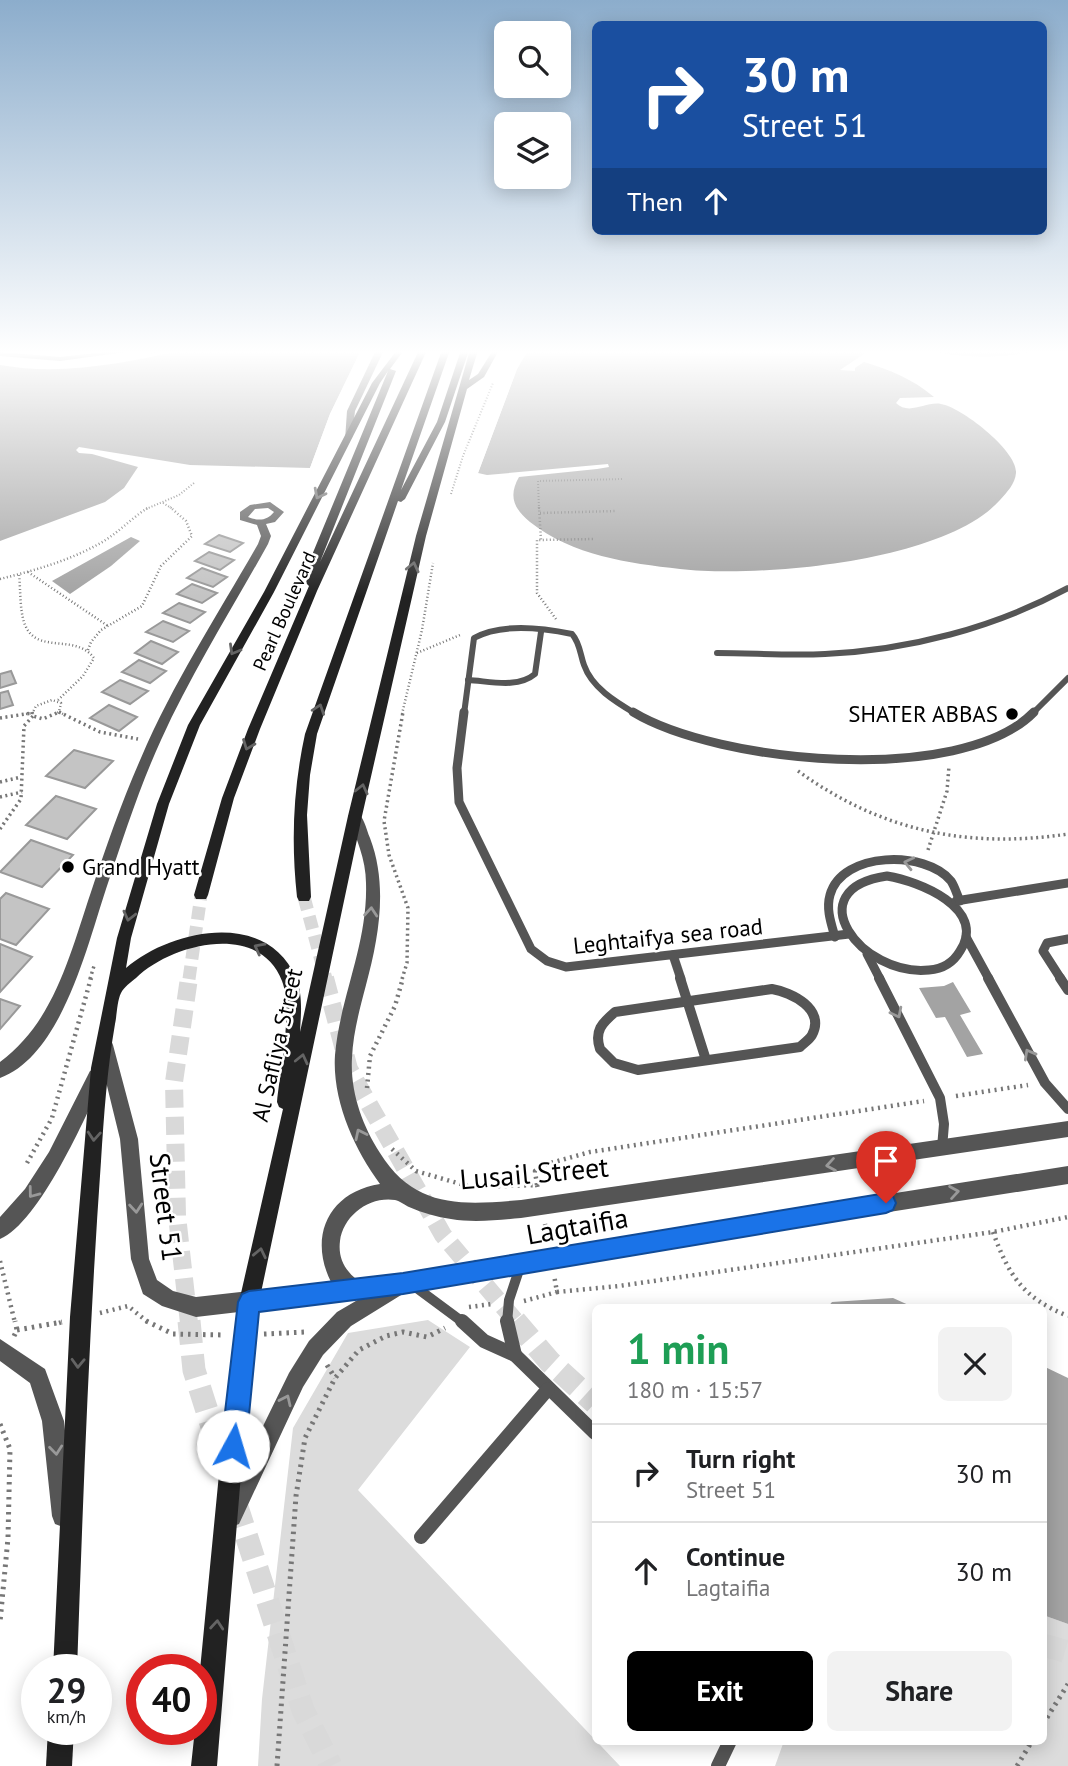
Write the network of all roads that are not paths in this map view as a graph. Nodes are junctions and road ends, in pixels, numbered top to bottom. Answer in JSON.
{"nodes":[{"id":1,"x":349,"y":432,"type":"edge"},
{"id":2,"x":351,"y":432,"type":"edge"},
{"id":3,"x":367,"y":432,"type":"edge"},
{"id":4,"x":385,"y":432,"type":"edge"},
{"id":5,"x":417,"y":432,"type":"edge"},
{"id":6,"x":436,"y":432,"type":"edge"},
{"id":7,"x":452,"y":432,"type":"edge"},
{"id":8,"x":348,"y":438,"type":"junction"},
{"id":9,"x":261,"y":523,"type":"dead end"},
{"id":10,"x":376,"y":548,"type":"junction"},
{"id":11,"x":1068,"y":588,"type":"edge"},
{"id":12,"x":312,"y":591,"type":"junction"},
{"id":13,"x":541,"y":632,"type":"junction"},
{"id":14,"x":717,"y":653,"type":"dead end"},
{"id":15,"x":1068,"y":678,"type":"edge"},
{"id":16,"x":468,"y":680,"type":"junction"},
{"id":17,"x":355,"y":816,"type":"junction"},
{"id":18,"x":1068,"y":883,"type":"edge"},
{"id":19,"x":201,"y":895,"type":"tunnel mouth"},
{"id":20,"x":303,"y":897,"type":"tunnel mouth"},
{"id":21,"x":955,"y":901,"type":"junction"},
{"id":22,"x":849,"y":934,"type":"junction"},
{"id":23,"x":965,"y":936,"type":"junction"},
{"id":24,"x":835,"y":937,"type":"junction"},
{"id":25,"x":1068,"y":939,"type":"edge"},
{"id":26,"x":866,"y":952,"type":"junction"},
{"id":27,"x":673,"y":955,"type":"junction"},
{"id":28,"x":1068,"y":990,"type":"edge"},
{"id":29,"x":113,"y":991,"type":"junction"},
{"id":30,"x":687,"y":1001,"type":"junction"},
{"id":31,"x":105,"y":1045,"type":"junction"},
{"id":32,"x":706,"y":1060,"type":"junction"},
{"id":33,"x":99,"y":1068,"type":"junction"},
{"id":34,"x":0,"y":1071,"type":"edge"},
{"id":35,"x":1068,"y":1109,"type":"edge"},
{"id":36,"x":1068,"y":1129,"type":"edge"},
{"id":37,"x":942,"y":1148,"type":"junction"},
{"id":38,"x":282,"y":1149,"type":"junction"},
{"id":39,"x":1068,"y":1175,"type":"edge"},
{"id":40,"x":398,"y":1191,"type":"junction"},
{"id":41,"x":0,"y":1230,"type":"edge"},
{"id":42,"x":521,"y":1264,"type":"junction"},
{"id":43,"x":407,"y":1283,"type":"junction"},
{"id":44,"x":352,"y":1288,"type":"junction"},
{"id":45,"x":249,"y":1302,"type":"junction"},
{"id":46,"x":3,"y":1350,"type":"edge"},
{"id":47,"x":515,"y":1355,"type":"junction"},
{"id":48,"x":548,"y":1389,"type":"junction"},
{"id":49,"x":592,"y":1430,"type":"edge"},
{"id":50,"x":226,"y":1529,"type":"junction"},
{"id":51,"x":421,"y":1537,"type":"dead end"},
{"id":52,"x":70,"y":1580,"type":"junction"},
{"id":53,"x":66,"y":1654,"type":"edge"},
{"id":54,"x":60,"y":1745,"type":"edge"},
{"id":55,"x":728,"y":1745,"type":"edge"},
{"id":56,"x":58,"y":1765,"type":"edge"},
{"id":57,"x":204,"y":1766,"type":"edge"},
{"id":58,"x":718,"y":1766,"type":"edge"}],
"edges":[{"from":1,"to":8,"type":"street"},
{"from":2,"to":8,"type":"street"},
{"from":3,"to":12,"type":"street"},
{"from":4,"to":12,"type":"street","name":"Pearl Boulevard"},
{"from":5,"to":10,"type":"street"},
{"from":6,"to":10,"type":"street"},
{"from":17,"to":7,"type":"street","name":"Al Safliya Street","one_way":true},
{"from":8,"to":29,"type":"street","one_way":true},
{"from":9,"to":34,"type":"street"},
{"from":20,"to":10,"type":"street","one_way":true},
{"from":11,"to":14,"type":"lane"},
{"from":12,"to":19,"type":"street","name":"Pearl Boulevard","one_way":true},
{"from":13,"to":15,"type":"lane"},
{"from":13,"to":16,"type":"lane"},
{"from":13,"to":16,"type":"lane","name":"Leghtaifya sea road"},
{"from":16,"to":27,"type":"lane","name":"Leghtaifya sea road"},
{"from":38,"to":17,"type":"street","name":"Al Safliya Street","one_way":true},
{"from":40,"to":17,"type":"street","one_way":true},
{"from":18,"to":21,"type":"lane"},
{"from":21,"to":22,"type":"lane"},
{"from":21,"to":23,"type":"lane"},
{"from":21,"to":24,"type":"lane","one_way":true},
{"from":22,"to":24,"type":"lane","name":"Leghtaifya sea road"},
{"from":22,"to":26,"type":"lane"},
{"from":23,"to":26,"type":"lane"},
{"from":35,"to":23,"type":"lane","one_way":true},
{"from":24,"to":27,"type":"lane","name":"Leghtaifya sea road"},
{"from":25,"to":28,"type":"lane"},
{"from":26,"to":37,"type":"lane","one_way":true},
{"from":27,"to":30,"type":"lane"},
{"from":29,"to":31,"type":"street"},
{"from":38,"to":29,"type":"street","one_way":true},
{"from":30,"to":32,"type":"lane"},
{"from":30,"to":32,"type":"lane"},
{"from":30,"to":32,"type":"lane"},
{"from":31,"to":33,"type":"street"},
{"from":31,"to":45,"type":"street","name":"Street 51","one_way":true},
{"from":33,"to":41,"type":"street","one_way":true},
{"from":33,"to":52,"type":"street","one_way":true},
{"from":36,"to":37,"type":"street","name":"Lusail Street"},
{"from":37,"to":40,"type":"street","name":"Lusail Street","one_way":true},
{"from":45,"to":38,"type":"street","name":"Al Safliya Street","one_way":true},
{"from":42,"to":39,"type":"street","name":"Lagtaifia","one_way":true},
{"from":40,"to":44,"type":"street"},
{"from":42,"to":43,"type":"street","name":"Lagtaifia"},
{"from":42,"to":47,"type":"lane"},
{"from":43,"to":44,"type":"street","name":"Street 51"},
{"from":43,"to":47,"type":"lane"},
{"from":50,"to":43,"type":"street","name":"Lagtaifia","one_way":true},
{"from":44,"to":45,"type":"street","name":"Street 51"},
{"from":45,"to":50,"type":"street","name":"Al Safliya Street"},
{"from":46,"to":52,"type":"street","one_way":true},
{"from":47,"to":48,"type":"lane"},
{"from":48,"to":49,"type":"lane"},
{"from":48,"to":51,"type":"lane"},
{"from":57,"to":50,"type":"street","name":"Al Safliya Street","one_way":true},
{"from":52,"to":53,"type":"street"},
{"from":54,"to":56,"type":"street"},
{"from":55,"to":58,"type":"lane"}]}
